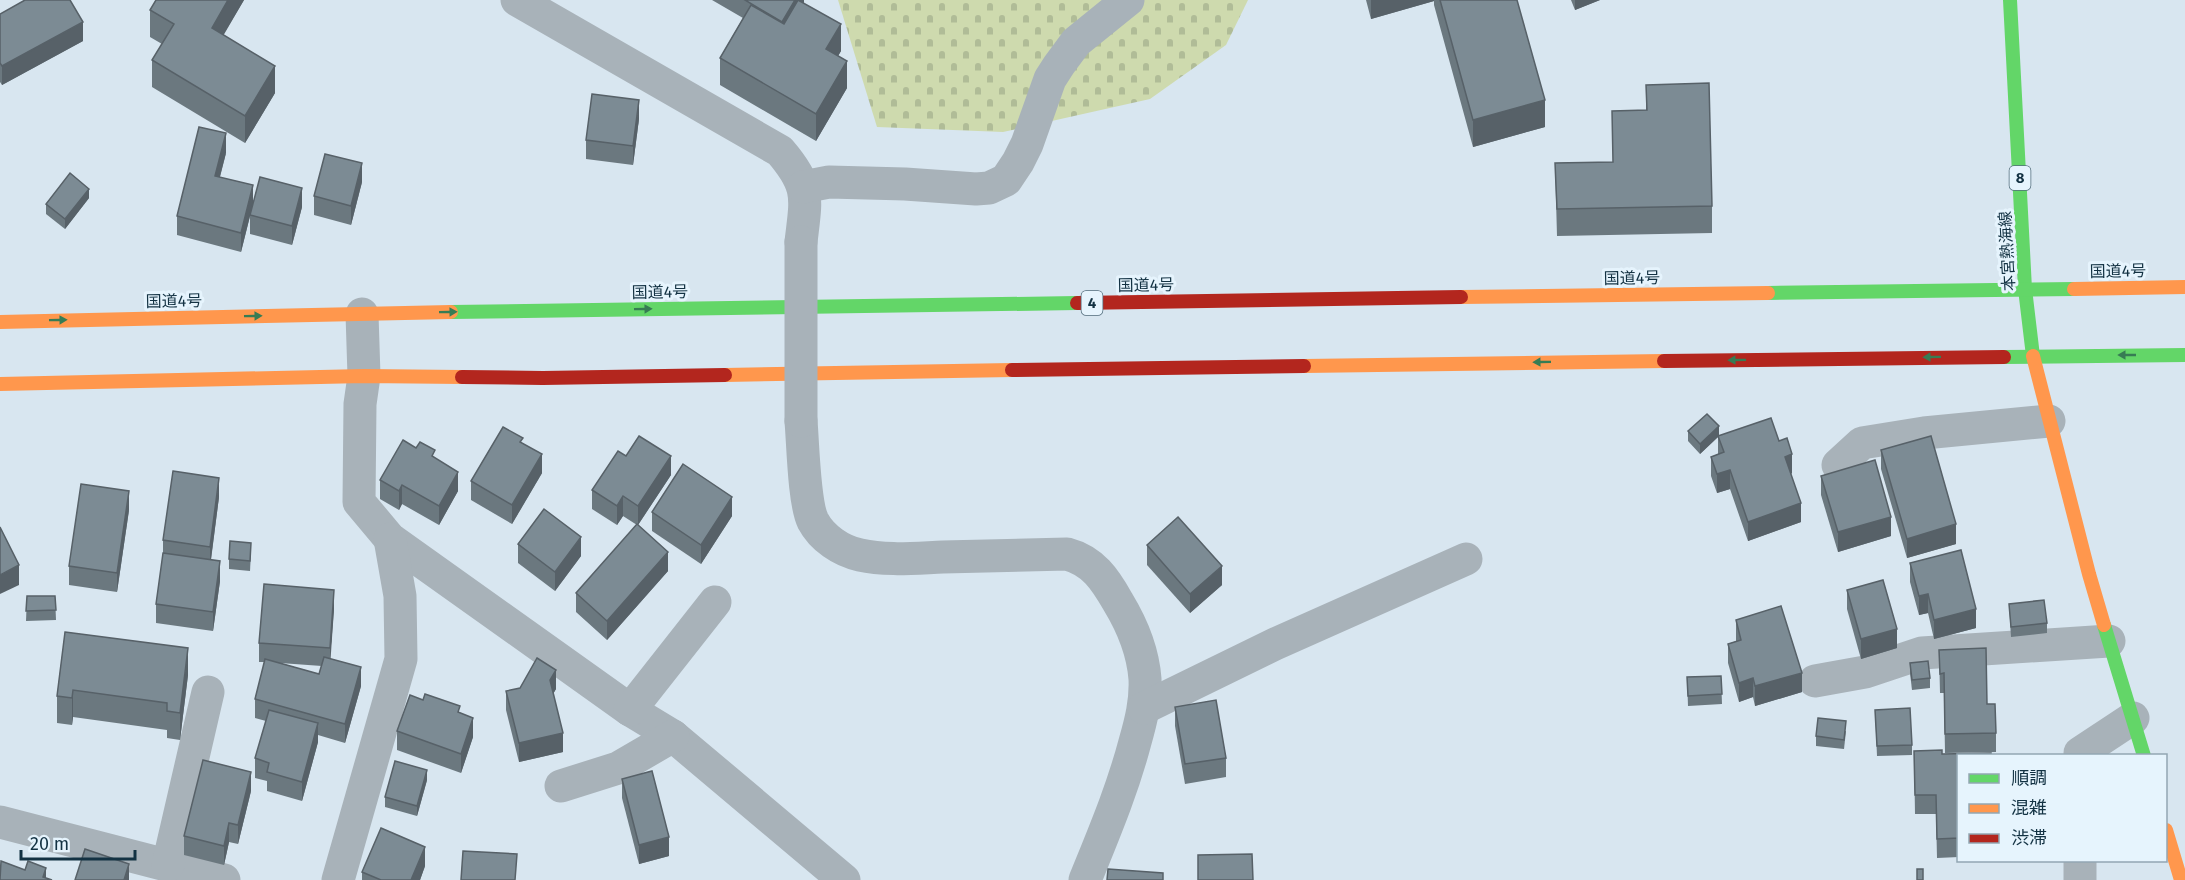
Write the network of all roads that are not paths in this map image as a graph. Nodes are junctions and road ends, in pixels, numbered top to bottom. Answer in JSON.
{"nodes":[{"id":1,"x":517,"y":0,"type":"edge"},
{"id":2,"x":1128,"y":0,"type":"edge"},
{"id":3,"x":2010,"y":0,"type":"edge"},
{"id":4,"x":803,"y":187,"type":"junction"},
{"id":5,"x":2185,"y":287,"type":"edge"},
{"id":6,"x":2025,"y":289,"type":"junction"},
{"id":7,"x":362,"y":314,"type":"junction"},
{"id":8,"x":0,"y":322,"type":"edge"},
{"id":9,"x":2185,"y":355,"type":"edge"},
{"id":10,"x":2033,"y":356,"type":"junction"},
{"id":11,"x":364,"y":376,"type":"junction"},
{"id":12,"x":0,"y":384,"type":"edge"},
{"id":13,"x":2049,"y":420,"type":"junction"},
{"id":14,"x":1838,"y":465,"type":"dead end"},
{"id":15,"x":390,"y":539,"type":"junction"},
{"id":16,"x":1466,"y":559,"type":"dead end"},
{"id":17,"x":715,"y":602,"type":"dead end"},
{"id":18,"x":2109,"y":641,"type":"junction"},
{"id":19,"x":1815,"y":681,"type":"dead end"},
{"id":20,"x":208,"y":692,"type":"dead end"},
{"id":21,"x":1144,"y":708,"type":"junction"},
{"id":22,"x":630,"y":710,"type":"junction"},
{"id":23,"x":2133,"y":718,"type":"junction"},
{"id":24,"x":673,"y":736,"type":"junction"},
{"id":25,"x":2080,"y":754,"type":"edge"},
{"id":26,"x":2143,"y":754,"type":"edge"},
{"id":27,"x":561,"y":786,"type":"dead end"},
{"id":28,"x":0,"y":822,"type":"edge"},
{"id":29,"x":2167,"y":833,"type":"edge"},
{"id":30,"x":2080,"y":862,"type":"edge"},
{"id":31,"x":168,"y":865,"type":"junction"},
{"id":32,"x":224,"y":880,"type":"edge"},
{"id":33,"x":338,"y":880,"type":"edge"},
{"id":34,"x":844,"y":880,"type":"edge"},
{"id":35,"x":1085,"y":880,"type":"edge"},
{"id":36,"x":2080,"y":880,"type":"edge"},
{"id":37,"x":2181,"y":880,"type":"edge"}],
"edges":[{"from":1,"to":4,"type":"street"},
{"from":2,"to":4,"type":"street"},
{"from":3,"to":6,"type":"main road","name":"本宮熱海線","number":"8"},
{"from":4,"to":21,"type":"street","bridge":true},
{"from":5,"to":6,"type":"main road","name":"国道4号","number":"4"},
{"from":7,"to":6,"type":"main road","name":"国道4号","number":"4","one_way":true},
{"from":6,"to":10,"type":"main road","name":"本宮熱海線","number":"8"},
{"from":8,"to":7,"type":"main road","name":"国道4号","number":"4","one_way":true},
{"from":7,"to":11,"type":"street"},
{"from":9,"to":10,"type":"main road","one_way":true},
{"from":10,"to":11,"type":"main road","one_way":true},
{"from":10,"to":13,"type":"main road","name":"本宮熱海線"},
{"from":11,"to":12,"type":"main road"},
{"from":11,"to":15,"type":"street"},
{"from":13,"to":14,"type":"street"},
{"from":13,"to":18,"type":"main road","name":"本宮熱海線"},
{"from":15,"to":22,"type":"street"},
{"from":15,"to":33,"type":"street"},
{"from":16,"to":21,"type":"street"},
{"from":17,"to":22,"type":"street"},
{"from":18,"to":19,"type":"street"},
{"from":18,"to":23,"type":"main road","name":"本宮熱海線"},
{"from":20,"to":31,"type":"street"},
{"from":21,"to":35,"type":"street"},
{"from":22,"to":24,"type":"street"},
{"from":23,"to":25,"type":"street"},
{"from":23,"to":26,"type":"main road","name":"本宮熱海線"},
{"from":24,"to":27,"type":"street"},
{"from":24,"to":34,"type":"street"},
{"from":28,"to":31,"type":"street"},
{"from":29,"to":37,"type":"main road"},
{"from":30,"to":36,"type":"street"},
{"from":31,"to":32,"type":"street"}]}
